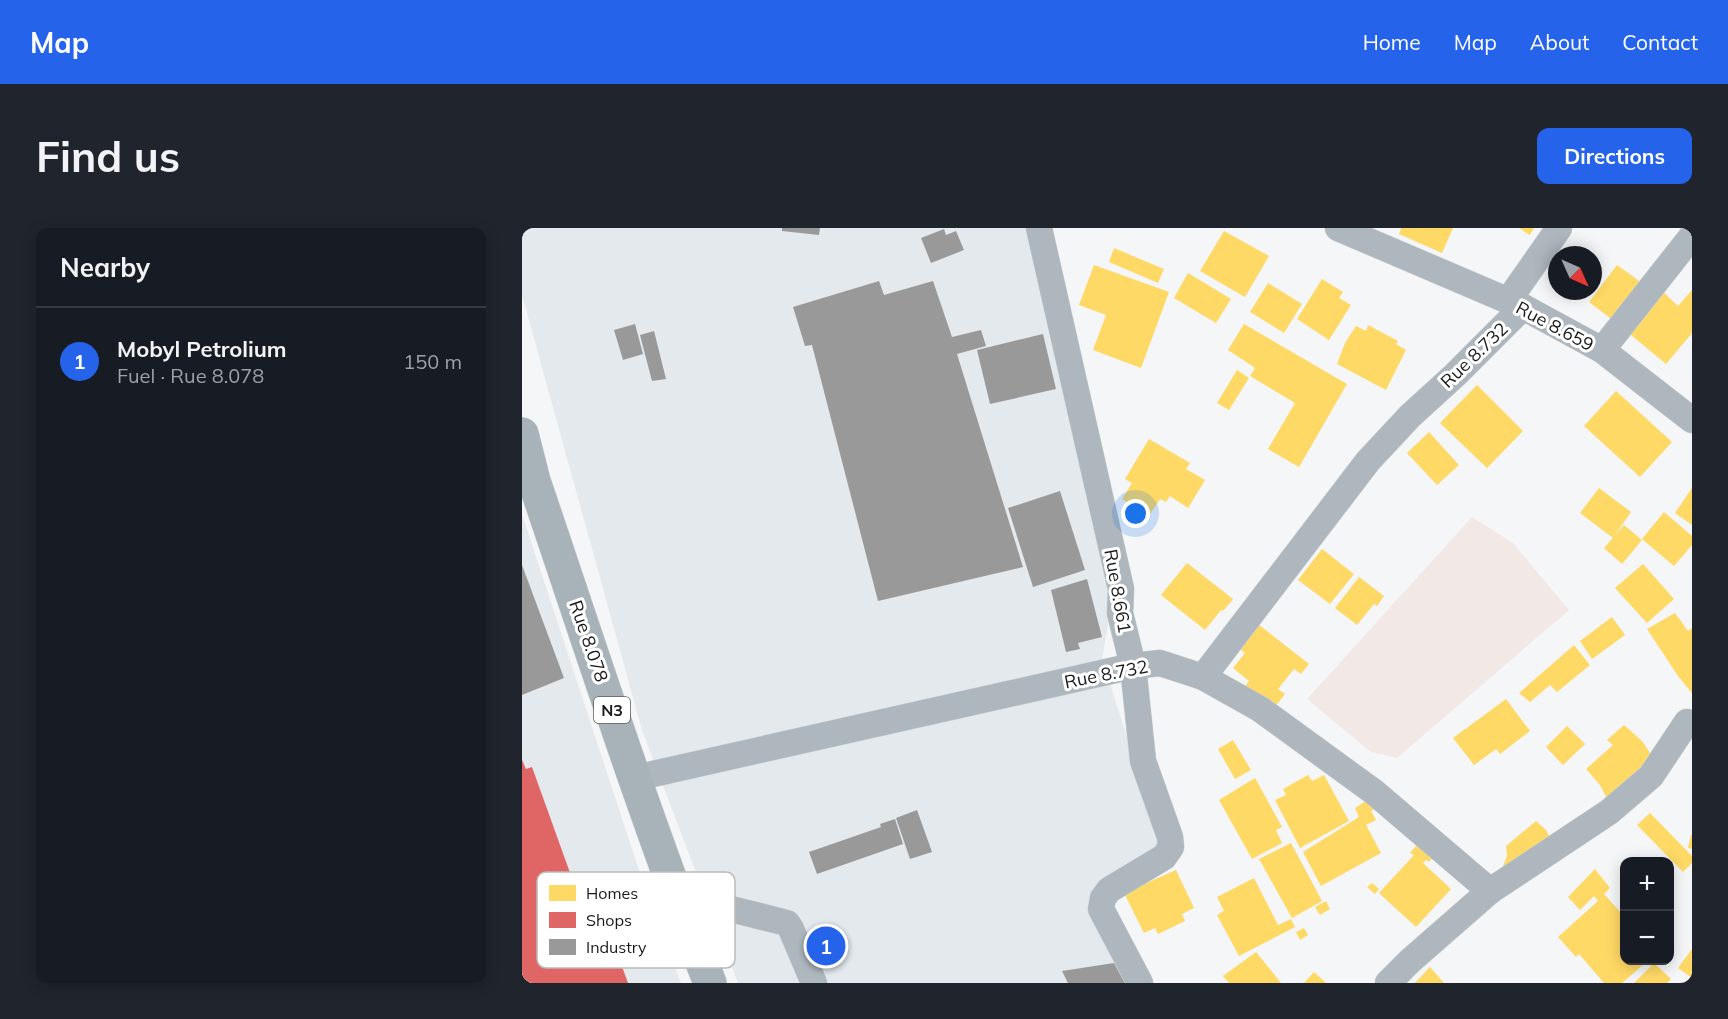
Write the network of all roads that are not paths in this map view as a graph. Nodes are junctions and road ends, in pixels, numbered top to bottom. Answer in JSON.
{"nodes":[{"id":1,"x":1039,"y":228,"type":"edge"},
{"id":2,"x":1338,"y":228,"type":"edge"},
{"id":3,"x":1559,"y":228,"type":"edge"},
{"id":4,"x":1692,"y":236,"type":"edge"},
{"id":5,"x":1516,"y":304,"type":"junction"},
{"id":6,"x":1602,"y":350,"type":"junction"},
{"id":7,"x":1692,"y":420,"type":"edge"},
{"id":8,"x":522,"y":434,"type":"edge"},
{"id":9,"x":1133,"y":666,"type":"junction"},
{"id":10,"x":1203,"y":677,"type":"junction"},
{"id":11,"x":1688,"y":722,"type":"dead end"},
{"id":12,"x":635,"y":778,"type":"junction"},
{"id":13,"x":667,"y":872,"type":"edge"},
{"id":14,"x":1490,"y":891,"type":"junction"},
{"id":15,"x":735,"y":910,"type":"edge"},
{"id":16,"x":704,"y":968,"type":"edge"},
{"id":17,"x":710,"y":983,"type":"edge"},
{"id":18,"x":814,"y":983,"type":"edge"},
{"id":19,"x":1140,"y":983,"type":"edge"},
{"id":20,"x":1388,"y":983,"type":"edge"}],
"edges":[{"from":1,"to":9,"type":"street","name":"Rue 8.661"},
{"from":2,"to":5,"type":"street","name":"Rue 8.659"},
{"from":3,"to":5,"type":"street","name":"Rue 8.732"},
{"from":4,"to":6,"type":"street"},
{"from":5,"to":6,"type":"street","name":"Rue 8.659"},
{"from":5,"to":10,"type":"street","name":"Rue 8.732"},
{"from":6,"to":7,"type":"street","name":"Rue 8.659"},
{"from":8,"to":12,"type":"highway","name":"Rue 8.078","number":"N3"},
{"from":9,"to":10,"type":"street","name":"Rue 8.732"},
{"from":9,"to":12,"type":"street","name":"Rue 8.732"},
{"from":9,"to":19,"type":"street","name":"Rue 8.661"},
{"from":10,"to":14,"type":"street"},
{"from":11,"to":14,"type":"street"},
{"from":12,"to":13,"type":"highway","name":"Rue 8.078","number":"N3"},
{"from":14,"to":20,"type":"street"},
{"from":15,"to":18,"type":"street"},
{"from":16,"to":17,"type":"highway","name":"Rue 8.078","number":"N3"}]}
